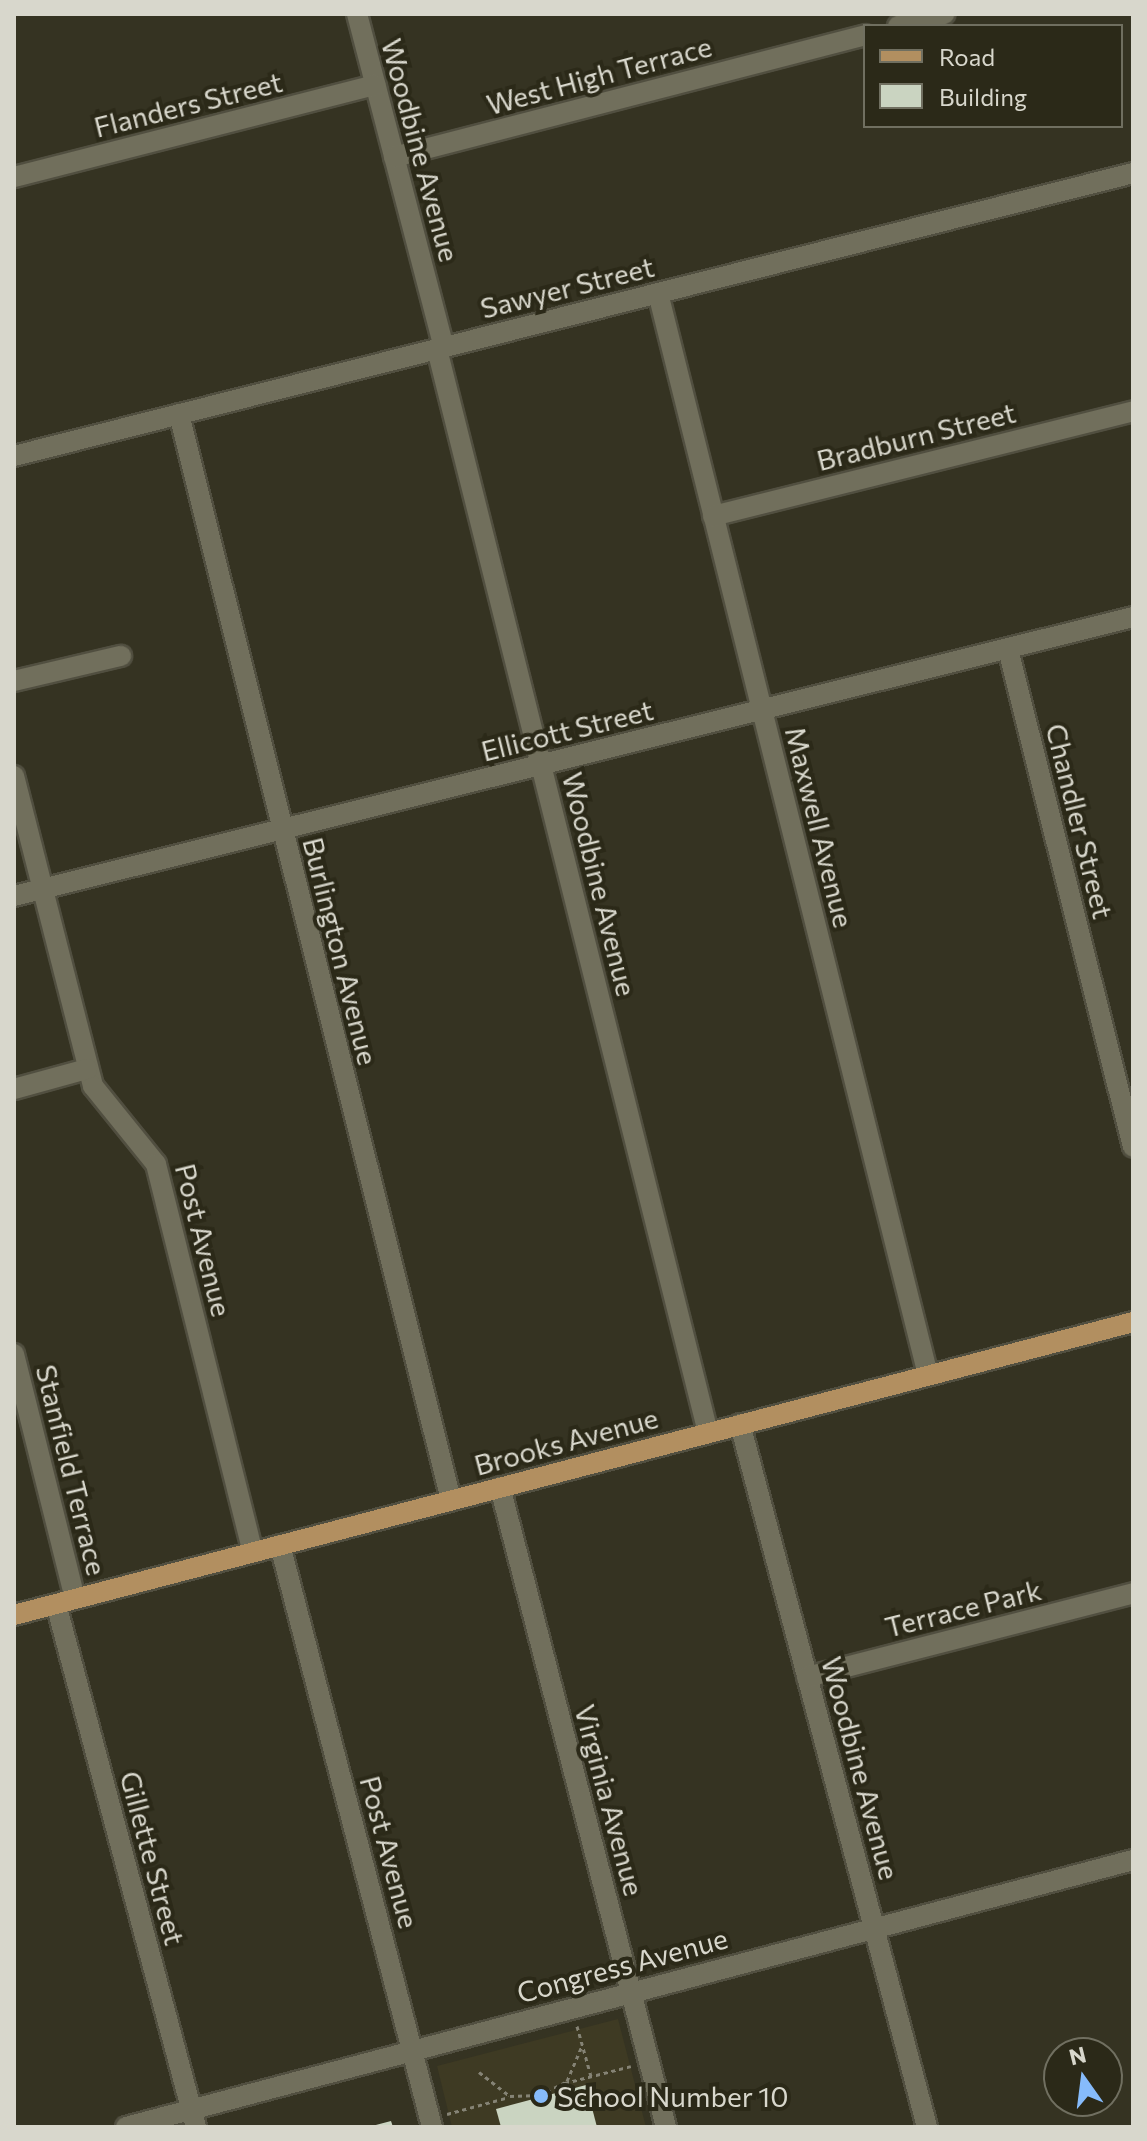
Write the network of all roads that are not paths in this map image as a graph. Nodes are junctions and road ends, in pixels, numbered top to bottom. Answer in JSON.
{"nodes":[{"id":1,"x":357,"y":14,"type":"edge"},
{"id":2,"x":944,"y":14,"type":"edge"},
{"id":3,"x":906,"y":24,"type":"edge"},
{"id":4,"x":863,"y":36,"type":"edge"},
{"id":5,"x":375,"y":85,"type":"junction"},
{"id":6,"x":394,"y":157,"type":"junction"},
{"id":7,"x":1133,"y":173,"type":"edge"},
{"id":8,"x":14,"y":177,"type":"edge"},
{"id":9,"x":658,"y":293,"type":"junction"},
{"id":10,"x":441,"y":348,"type":"junction"},
{"id":11,"x":1133,"y":411,"type":"edge"},
{"id":12,"x":179,"y":414,"type":"junction"},
{"id":13,"x":14,"y":456,"type":"edge"},
{"id":14,"x":713,"y":516,"type":"junction"},
{"id":15,"x":1133,"y":617,"type":"edge"},
{"id":16,"x":1008,"y":649,"type":"junction"},
{"id":17,"x":121,"y":656,"type":"dead end"},
{"id":18,"x":14,"y":681,"type":"edge"},
{"id":19,"x":762,"y":710,"type":"junction"},
{"id":20,"x":541,"y":765,"type":"junction"},
{"id":21,"x":14,"y":776,"type":"edge"},
{"id":22,"x":281,"y":830,"type":"junction"},
{"id":23,"x":42,"y":889,"type":"junction"},
{"id":24,"x":14,"y":896,"type":"edge"},
{"id":25,"x":87,"y":1069,"type":"junction"},
{"id":26,"x":14,"y":1089,"type":"edge"},
{"id":27,"x":1133,"y":1147,"type":"edge"},
{"id":28,"x":1133,"y":1322,"type":"edge"},
{"id":29,"x":14,"y":1354,"type":"edge"},
{"id":30,"x":928,"y":1375,"type":"junction"},
{"id":31,"x":740,"y":1424,"type":"junction"},
{"id":32,"x":708,"y":1433,"type":"junction"},
{"id":33,"x":500,"y":1487,"type":"junction"},
{"id":34,"x":451,"y":1500,"type":"junction"},
{"id":35,"x":280,"y":1545,"type":"junction"},
{"id":36,"x":253,"y":1552,"type":"junction"},
{"id":37,"x":1133,"y":1593,"type":"edge"},
{"id":38,"x":66,"y":1601,"type":"junction"},
{"id":39,"x":14,"y":1615,"type":"edge"},
{"id":40,"x":807,"y":1677,"type":"junction"},
{"id":41,"x":1133,"y":1860,"type":"edge"},
{"id":42,"x":875,"y":1928,"type":"junction"},
{"id":43,"x":631,"y":1992,"type":"junction"},
{"id":44,"x":412,"y":2049,"type":"junction"},
{"id":45,"x":193,"y":2118,"type":"edge"},
{"id":46,"x":440,"y":2120,"type":"edge"},
{"id":47,"x":126,"y":2127,"type":"edge"},
{"id":48,"x":666,"y":2127,"type":"edge"},
{"id":49,"x":927,"y":2127,"type":"edge"}],
"edges":[{"from":1,"to":5,"type":"street","name":"Woodbine Avenue"},
{"from":2,"to":3,"type":"street"},
{"from":4,"to":6,"type":"street","name":"West High Terrace"},
{"from":5,"to":6,"type":"street","name":"Woodbine Avenue"},
{"from":5,"to":8,"type":"street","name":"Flanders Street"},
{"from":6,"to":10,"type":"street","name":"Woodbine Avenue"},
{"from":7,"to":9,"type":"street","name":"Sawyer Street"},
{"from":9,"to":10,"type":"street","name":"Sawyer Street"},
{"from":9,"to":14,"type":"street","name":"Maxwell Avenue"},
{"from":10,"to":12,"type":"street","name":"Sawyer Street"},
{"from":10,"to":20,"type":"street","name":"Woodbine Avenue"},
{"from":11,"to":14,"type":"street","name":"Bradburn Street"},
{"from":12,"to":13,"type":"street","name":"Sawyer Street"},
{"from":12,"to":22,"type":"street","name":"Burlington Avenue"},
{"from":14,"to":19,"type":"street","name":"Maxwell Avenue"},
{"from":15,"to":16,"type":"street","name":"Ellicott Street"},
{"from":16,"to":19,"type":"street","name":"Ellicott Street"},
{"from":16,"to":27,"type":"street","name":"Chandler Street"},
{"from":17,"to":18,"type":"street"},
{"from":19,"to":20,"type":"street","name":"Ellicott Street"},
{"from":19,"to":30,"type":"street","name":"Maxwell Avenue"},
{"from":20,"to":22,"type":"street","name":"Ellicott Street"},
{"from":20,"to":32,"type":"street","name":"Woodbine Avenue"},
{"from":21,"to":23,"type":"street","name":"Post Avenue"},
{"from":22,"to":23,"type":"street","name":"Ellicott Street"},
{"from":22,"to":34,"type":"street","name":"Burlington Avenue"},
{"from":23,"to":24,"type":"street","name":"Ellicott Street"},
{"from":23,"to":25,"type":"street","name":"Post Avenue"},
{"from":25,"to":26,"type":"street"},
{"from":25,"to":36,"type":"street","name":"Post Avenue"},
{"from":28,"to":30,"type":"main road","name":"Brooks Avenue"},
{"from":29,"to":38,"type":"street","name":"Stanfield Terrace"},
{"from":30,"to":31,"type":"main road","name":"Brooks Avenue"},
{"from":31,"to":32,"type":"main road","name":"Brooks Avenue"},
{"from":31,"to":40,"type":"street","name":"Woodbine Avenue"},
{"from":32,"to":33,"type":"main road","name":"Brooks Avenue"},
{"from":33,"to":34,"type":"main road","name":"Brooks Avenue"},
{"from":33,"to":43,"type":"street","name":"Virginia Avenue"},
{"from":34,"to":35,"type":"main road","name":"Brooks Avenue"},
{"from":35,"to":36,"type":"main road","name":"Brooks Avenue"},
{"from":35,"to":44,"type":"street","name":"Post Avenue"},
{"from":36,"to":38,"type":"main road","name":"Brooks Avenue"},
{"from":37,"to":40,"type":"street","name":"Terrace Park"},
{"from":38,"to":39,"type":"main road","name":"Brooks Avenue"},
{"from":38,"to":45,"type":"street","name":"Gillette Street"},
{"from":40,"to":42,"type":"street","name":"Woodbine Avenue"},
{"from":41,"to":42,"type":"street","name":"Congress Avenue"},
{"from":42,"to":43,"type":"street","name":"Congress Avenue"},
{"from":42,"to":49,"type":"street","name":"Woodbine Avenue"},
{"from":43,"to":44,"type":"street","name":"Congress Avenue"},
{"from":43,"to":48,"type":"street","name":"Virginia Avenue"},
{"from":44,"to":45,"type":"street","name":"Congress Avenue"},
{"from":44,"to":46,"type":"street","name":"Post Avenue"},
{"from":45,"to":47,"type":"street","name":"Congress Avenue"}]}
